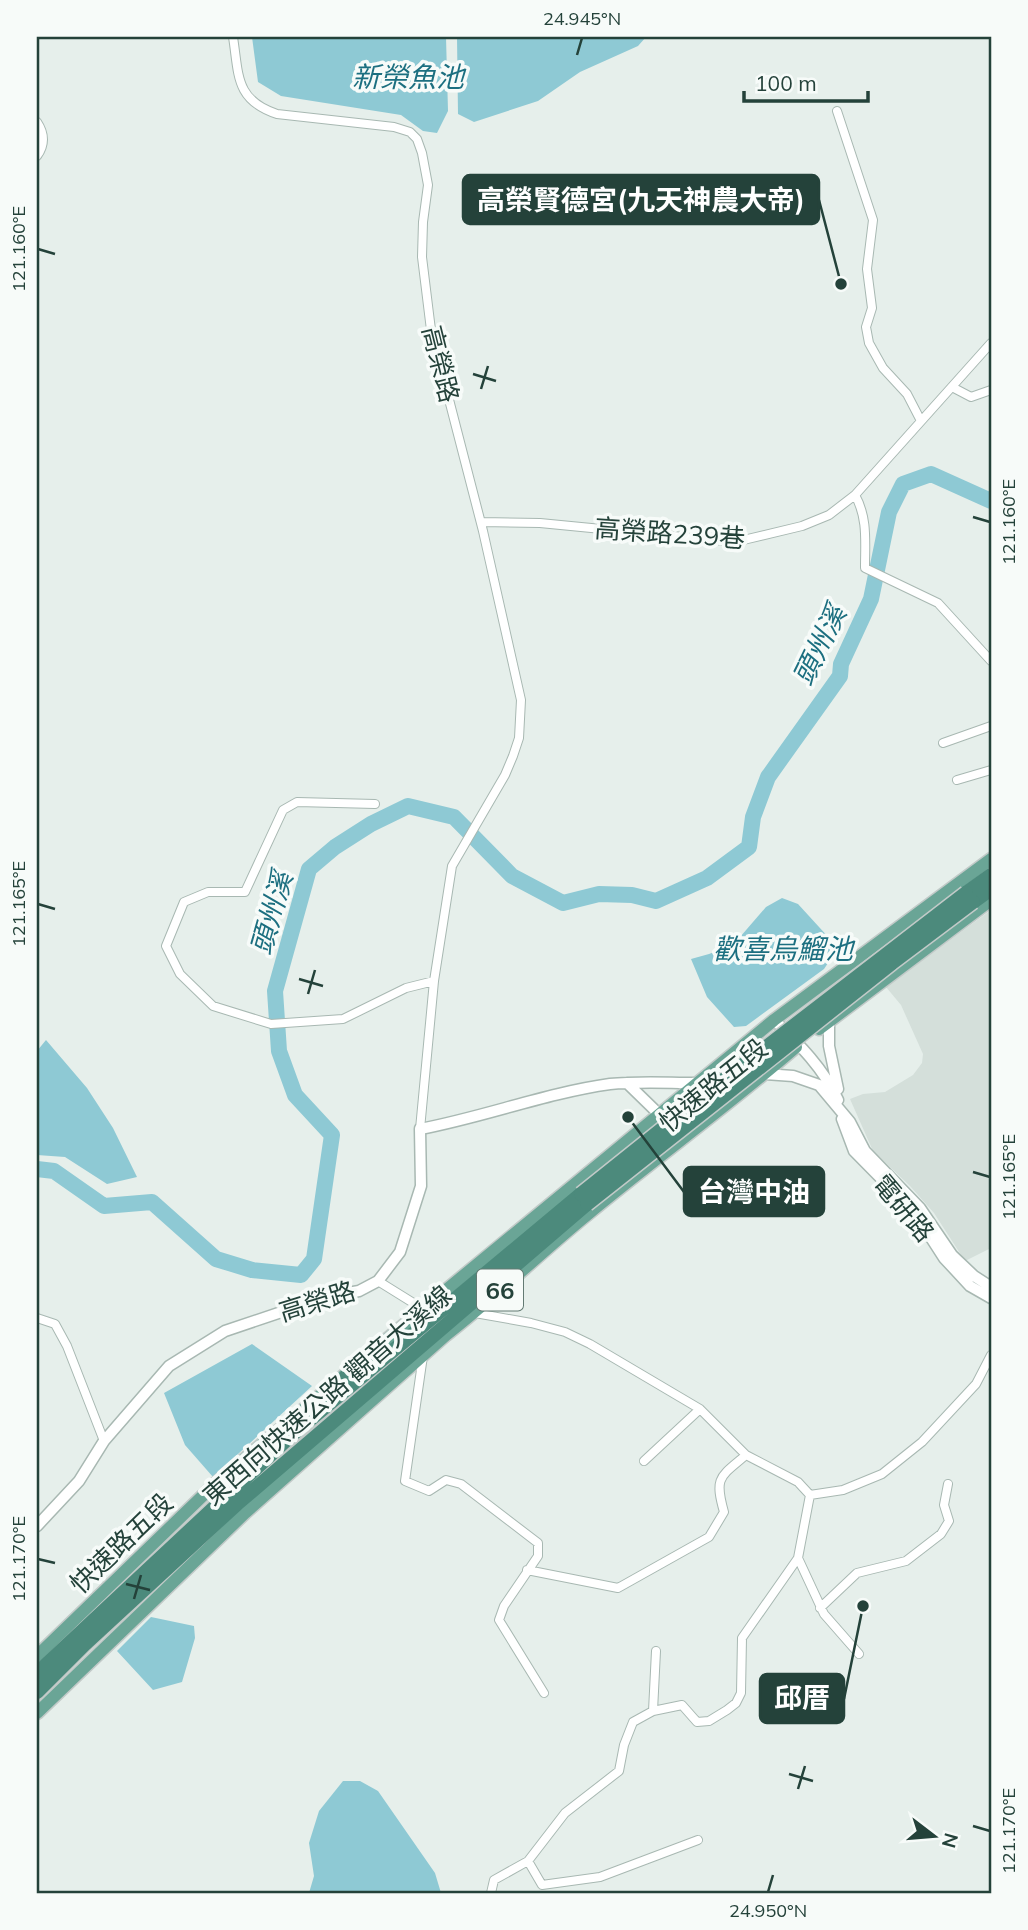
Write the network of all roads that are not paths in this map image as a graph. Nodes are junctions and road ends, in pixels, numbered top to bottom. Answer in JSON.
{"nodes":[{"id":1,"x":233,"y":37,"type":"edge"},
{"id":2,"x":837,"y":111,"type":"dead end"},
{"id":3,"x":37,"y":122,"type":"edge"},
{"id":4,"x":37,"y":156,"type":"edge"},
{"id":5,"x":991,"y":343,"type":"edge"},
{"id":6,"x":953,"y":387,"type":"junction"},
{"id":7,"x":991,"y":390,"type":"edge"},
{"id":8,"x":921,"y":421,"type":"junction"},
{"id":9,"x":855,"y":495,"type":"junction"},
{"id":10,"x":481,"y":522,"type":"junction"},
{"id":11,"x":991,"y":661,"type":"edge"},
{"id":12,"x":991,"y":726,"type":"edge"},
{"id":13,"x":943,"y":743,"type":"dead end"},
{"id":14,"x":991,"y":770,"type":"edge"},
{"id":15,"x":957,"y":780,"type":"dead end"},
{"id":16,"x":375,"y":804,"type":"dead end"},
{"id":17,"x":991,"y":859,"type":"edge"},
{"id":18,"x":991,"y":875,"type":"edge"},
{"id":19,"x":991,"y":889,"type":"edge"},
{"id":20,"x":991,"y":900,"type":"edge"},
{"id":21,"x":434,"y":981,"type":"junction"},
{"id":22,"x":774,"y":1020,"type":"junction"},
{"id":23,"x":829,"y":1022,"type":"junction"},
{"id":24,"x":799,"y":1044,"type":"junction"},
{"id":25,"x":765,"y":1074,"type":"junction"},
{"id":26,"x":626,"y":1083,"type":"junction"},
{"id":27,"x":696,"y":1083,"type":"junction"},
{"id":28,"x":840,"y":1108,"type":"junction"},
{"id":29,"x":660,"y":1115,"type":"junction"},
{"id":30,"x":420,"y":1129,"type":"junction"},
{"id":31,"x":682,"y":1138,"type":"junction"},
{"id":32,"x":378,"y":1281,"type":"junction"},
{"id":33,"x":991,"y":1287,"type":"edge"},
{"id":34,"x":991,"y":1298,"type":"edge"},
{"id":35,"x":423,"y":1309,"type":"junction"},
{"id":36,"x":475,"y":1312,"type":"junction"},
{"id":37,"x":37,"y":1318,"type":"edge"},
{"id":38,"x":991,"y":1355,"type":"edge"},
{"id":39,"x":423,"y":1356,"type":"junction"},
{"id":40,"x":358,"y":1363,"type":"junction"},
{"id":41,"x":376,"y":1397,"type":"junction"},
{"id":42,"x":701,"y":1409,"type":"junction"},
{"id":43,"x":294,"y":1433,"type":"junction"},
{"id":44,"x":104,"y":1441,"type":"junction"},
{"id":45,"x":297,"y":1452,"type":"junction"},
{"id":46,"x":746,"y":1455,"type":"junction"},
{"id":47,"x":644,"y":1461,"type":"dead end"},
{"id":48,"x":948,"y":1484,"type":"dead end"},
{"id":49,"x":810,"y":1495,"type":"junction"},
{"id":50,"x":37,"y":1526,"type":"edge"},
{"id":51,"x":798,"y":1558,"type":"junction"},
{"id":52,"x":527,"y":1570,"type":"junction"},
{"id":53,"x":820,"y":1608,"type":"junction"},
{"id":54,"x":656,"y":1651,"type":"dead end"},
{"id":55,"x":859,"y":1654,"type":"dead end"},
{"id":56,"x":37,"y":1656,"type":"edge"},
{"id":57,"x":37,"y":1673,"type":"edge"},
{"id":58,"x":37,"y":1692,"type":"edge"},
{"id":59,"x":544,"y":1693,"type":"dead end"},
{"id":60,"x":653,"y":1712,"type":"junction"},
{"id":61,"x":37,"y":1713,"type":"edge"},
{"id":62,"x":698,"y":1840,"type":"dead end"},
{"id":63,"x":528,"y":1861,"type":"junction"},
{"id":64,"x":491,"y":1893,"type":"edge"}],
"edges":[{"from":1,"to":10,"type":"street","name":"高榮路"},
{"from":2,"to":8,"type":"street"},
{"from":3,"to":4,"type":"street"},
{"from":5,"to":6,"type":"street","name":"高榮路239巷"},
{"from":6,"to":7,"type":"street"},
{"from":6,"to":8,"type":"street","name":"高榮路239巷"},
{"from":8,"to":9,"type":"street","name":"高榮路239巷"},
{"from":9,"to":10,"type":"street","name":"高榮路239巷"},
{"from":9,"to":11,"type":"street"},
{"from":10,"to":21,"type":"street","name":"高榮路"},
{"from":12,"to":13,"type":"street"},
{"from":14,"to":15,"type":"street"},
{"from":16,"to":21,"type":"street"},
{"from":17,"to":22,"type":"main road","name":"快速路五段","number":"66"},
{"from":18,"to":43,"type":"highway","name":"東西向快速公路 觀音大溪線","number":"66","bridge":true},
{"from":19,"to":45,"type":"highway","name":"東西向快速公路 觀音大溪線","number":"66","bridge":true},
{"from":20,"to":23,"type":"main road","name":"快速路五段","number":"66"},
{"from":21,"to":30,"type":"street","name":"高榮路"},
{"from":22,"to":24,"type":"street","name":"電研路"},
{"from":22,"to":27,"type":"main road","name":"快速路五段","number":"66"},
{"from":23,"to":24,"type":"main road","name":"快速路五段","number":"66"},
{"from":23,"to":28,"type":"street"},
{"from":24,"to":25,"type":"main road","name":"快速路五段","number":"66"},
{"from":24,"to":28,"type":"street","name":"電研路"},
{"from":25,"to":28,"type":"street","name":"電研路"},
{"from":25,"to":31,"type":"main road","name":"快速路五段","number":"66"},
{"from":26,"to":27,"type":"street"},
{"from":26,"to":29,"type":"street"},
{"from":26,"to":30,"type":"street"},
{"from":27,"to":29,"type":"main road","name":"快速路五段","number":"66"},
{"from":28,"to":33,"type":"street","name":"電研路"},
{"from":28,"to":34,"type":"street","name":"電研路"},
{"from":29,"to":31,"type":"street"},
{"from":29,"to":35,"type":"main road","name":"快速路五段","number":"66"},
{"from":30,"to":32,"type":"street","name":"高榮路"},
{"from":31,"to":36,"type":"main road","name":"快速路五段","number":"66"},
{"from":32,"to":35,"type":"street"},
{"from":32,"to":44,"type":"street","name":"高榮路"},
{"from":35,"to":40,"type":"main road","name":"快速路五段","number":"66"},
{"from":36,"to":39,"type":"main road","name":"快速路五段","number":"66"},
{"from":36,"to":42,"type":"street"},
{"from":37,"to":44,"type":"street"},
{"from":38,"to":49,"type":"street"},
{"from":39,"to":41,"type":"main road","name":"快速路五段","number":"66"},
{"from":39,"to":52,"type":"street"},
{"from":40,"to":43,"type":"highway"},
{"from":40,"to":56,"type":"main road","name":"快速路五段","number":"66"},
{"from":41,"to":45,"type":"highway"},
{"from":41,"to":61,"type":"main road","name":"快速路五段","number":"66"},
{"from":42,"to":46,"type":"street"},
{"from":42,"to":47,"type":"street"},
{"from":43,"to":57,"type":"highway","name":"東西向快速公路 觀音大溪線","number":"66"},
{"from":44,"to":50,"type":"street","name":"高榮路"},
{"from":45,"to":58,"type":"highway","name":"東西向快速公路 觀音大溪線","number":"66"},
{"from":46,"to":49,"type":"street"},
{"from":46,"to":52,"type":"street"},
{"from":48,"to":53,"type":"street"},
{"from":49,"to":51,"type":"street"},
{"from":51,"to":53,"type":"street"},
{"from":51,"to":60,"type":"street"},
{"from":52,"to":59,"type":"street"},
{"from":53,"to":55,"type":"street"},
{"from":54,"to":60,"type":"street"},
{"from":60,"to":63,"type":"street"},
{"from":62,"to":63,"type":"street"},
{"from":63,"to":64,"type":"street"}]}
